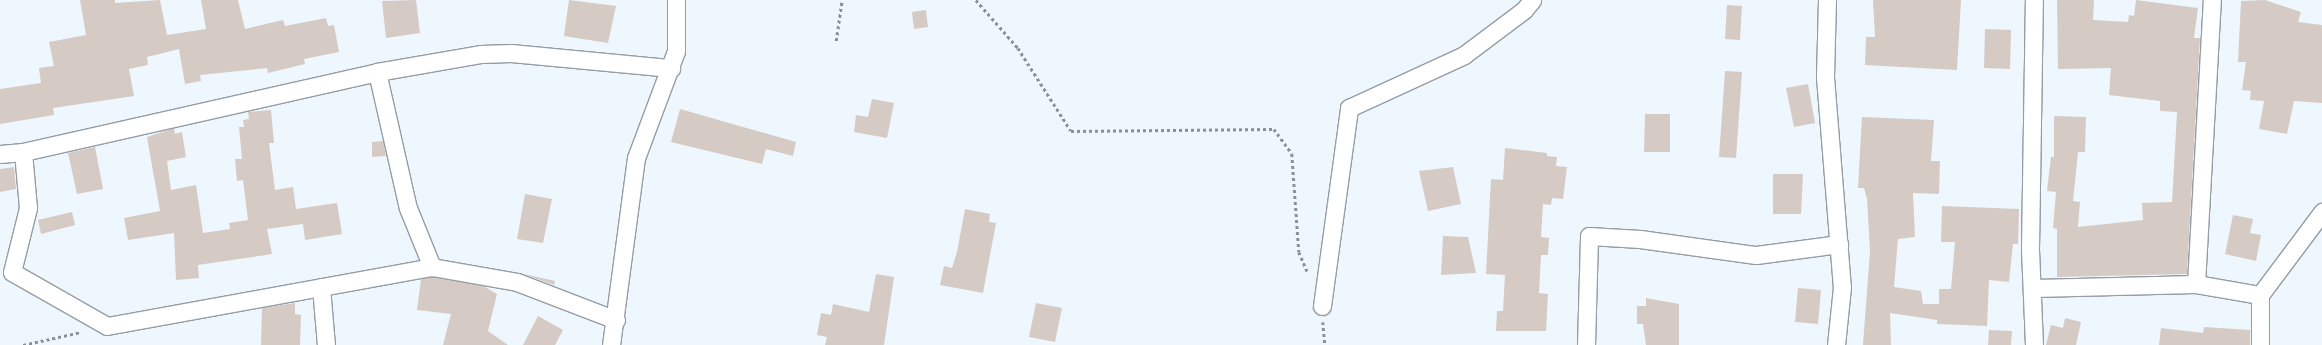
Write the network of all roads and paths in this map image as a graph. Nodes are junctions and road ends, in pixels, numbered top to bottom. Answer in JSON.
{"nodes":[{"id":1,"x":676,"y":0,"type":"edge"},
{"id":2,"x":842,"y":0,"type":"edge"},
{"id":3,"x":976,"y":0,"type":"edge"},
{"id":4,"x":1532,"y":0,"type":"edge"},
{"id":5,"x":1827,"y":0,"type":"edge"},
{"id":6,"x":2034,"y":0,"type":"edge"},
{"id":7,"x":2212,"y":0,"type":"edge"},
{"id":8,"x":836,"y":41,"type":"dead end"},
{"id":9,"x":671,"y":68,"type":"junction"},
{"id":10,"x":376,"y":72,"type":"junction"},
{"id":11,"x":23,"y":152,"type":"junction"},
{"id":12,"x":0,"y":154,"type":"edge"},
{"id":13,"x":2322,"y":212,"type":"edge"},
{"id":14,"x":1838,"y":244,"type":"junction"},
{"id":15,"x":432,"y":267,"type":"junction"},
{"id":16,"x":1311,"y":279,"type":"dead end"},
{"id":17,"x":2196,"y":284,"type":"junction"},
{"id":18,"x":321,"y":287,"type":"junction"},
{"id":19,"x":2034,"y":288,"type":"junction"},
{"id":20,"x":2260,"y":295,"type":"junction"},
{"id":21,"x":1322,"y":306,"type":"joint"},
{"id":22,"x":616,"y":320,"type":"junction"},
{"id":23,"x":107,"y":326,"type":"junction"},
{"id":24,"x":23,"y":345,"type":"edge"},
{"id":25,"x":326,"y":345,"type":"edge"},
{"id":26,"x":611,"y":345,"type":"edge"},
{"id":27,"x":1325,"y":345,"type":"edge"},
{"id":28,"x":1586,"y":345,"type":"edge"},
{"id":29,"x":1836,"y":345,"type":"edge"},
{"id":30,"x":2034,"y":345,"type":"edge"},
{"id":31,"x":2260,"y":345,"type":"edge"}],
"edges":[{"from":1,"to":9,"type":"street"},
{"from":2,"to":8,"type":"path"},
{"from":3,"to":16,"type":"path"},
{"from":4,"to":21,"type":"street"},
{"from":5,"to":14,"type":"street"},
{"from":6,"to":19,"type":"street"},
{"from":7,"to":17,"type":"street"},
{"from":9,"to":10,"type":"street"},
{"from":9,"to":22,"type":"street"},
{"from":10,"to":11,"type":"street"},
{"from":10,"to":15,"type":"street"},
{"from":11,"to":12,"type":"street"},
{"from":11,"to":23,"type":"street"},
{"from":13,"to":20,"type":"street"},
{"from":14,"to":28,"type":"street"},
{"from":14,"to":29,"type":"street"},
{"from":15,"to":18,"type":"street"},
{"from":15,"to":22,"type":"street"},
{"from":17,"to":19,"type":"street"},
{"from":17,"to":20,"type":"street"},
{"from":18,"to":23,"type":"street"},
{"from":18,"to":25,"type":"street"},
{"from":19,"to":30,"type":"street"},
{"from":20,"to":31,"type":"street"},
{"from":21,"to":27,"type":"path"},
{"from":22,"to":26,"type":"street"},
{"from":23,"to":24,"type":"path"}]}
